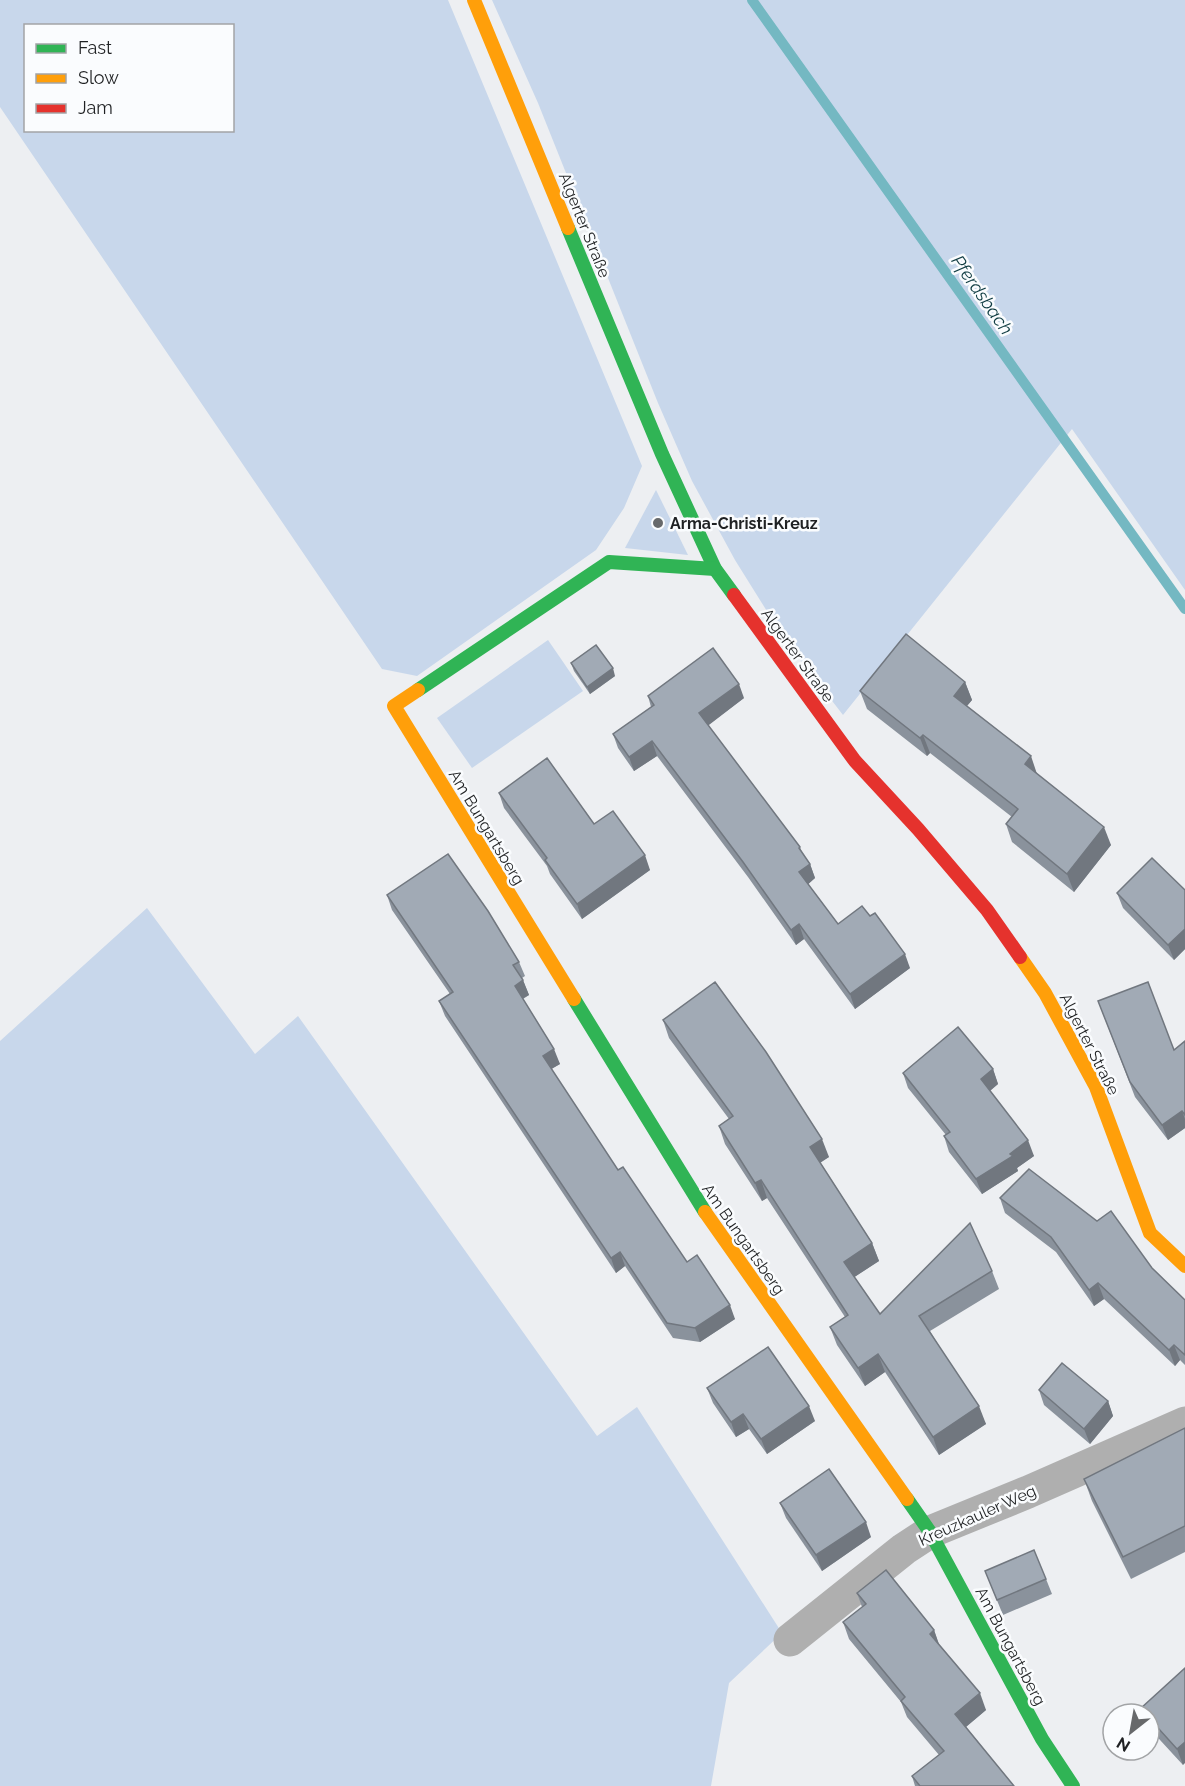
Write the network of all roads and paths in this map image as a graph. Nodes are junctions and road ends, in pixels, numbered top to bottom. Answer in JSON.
{"nodes":[{"id":1,"x":476,"y":3,"type":"edge"},
{"id":2,"x":715,"y":569,"type":"junction"},
{"id":3,"x":1185,"y":1266,"type":"edge"},
{"id":4,"x":1185,"y":1423,"type":"edge"},
{"id":5,"x":930,"y":1532,"type":"junction"},
{"id":6,"x":790,"y":1640,"type":"dead end"},
{"id":7,"x":1073,"y":1786,"type":"edge"}],
"edges":[{"from":1,"to":2,"type":"street","name":"Algerter Straße"},
{"from":2,"to":3,"type":"street","name":"Algerter Straße"},
{"from":2,"to":5,"type":"street","name":"Am Bungartsberg"},
{"from":4,"to":5,"type":"street","name":"Kreuzkauler Weg"},
{"from":5,"to":6,"type":"street","name":"Kreuzkauler Weg"},
{"from":5,"to":7,"type":"street","name":"Am Bungartsberg"}]}
